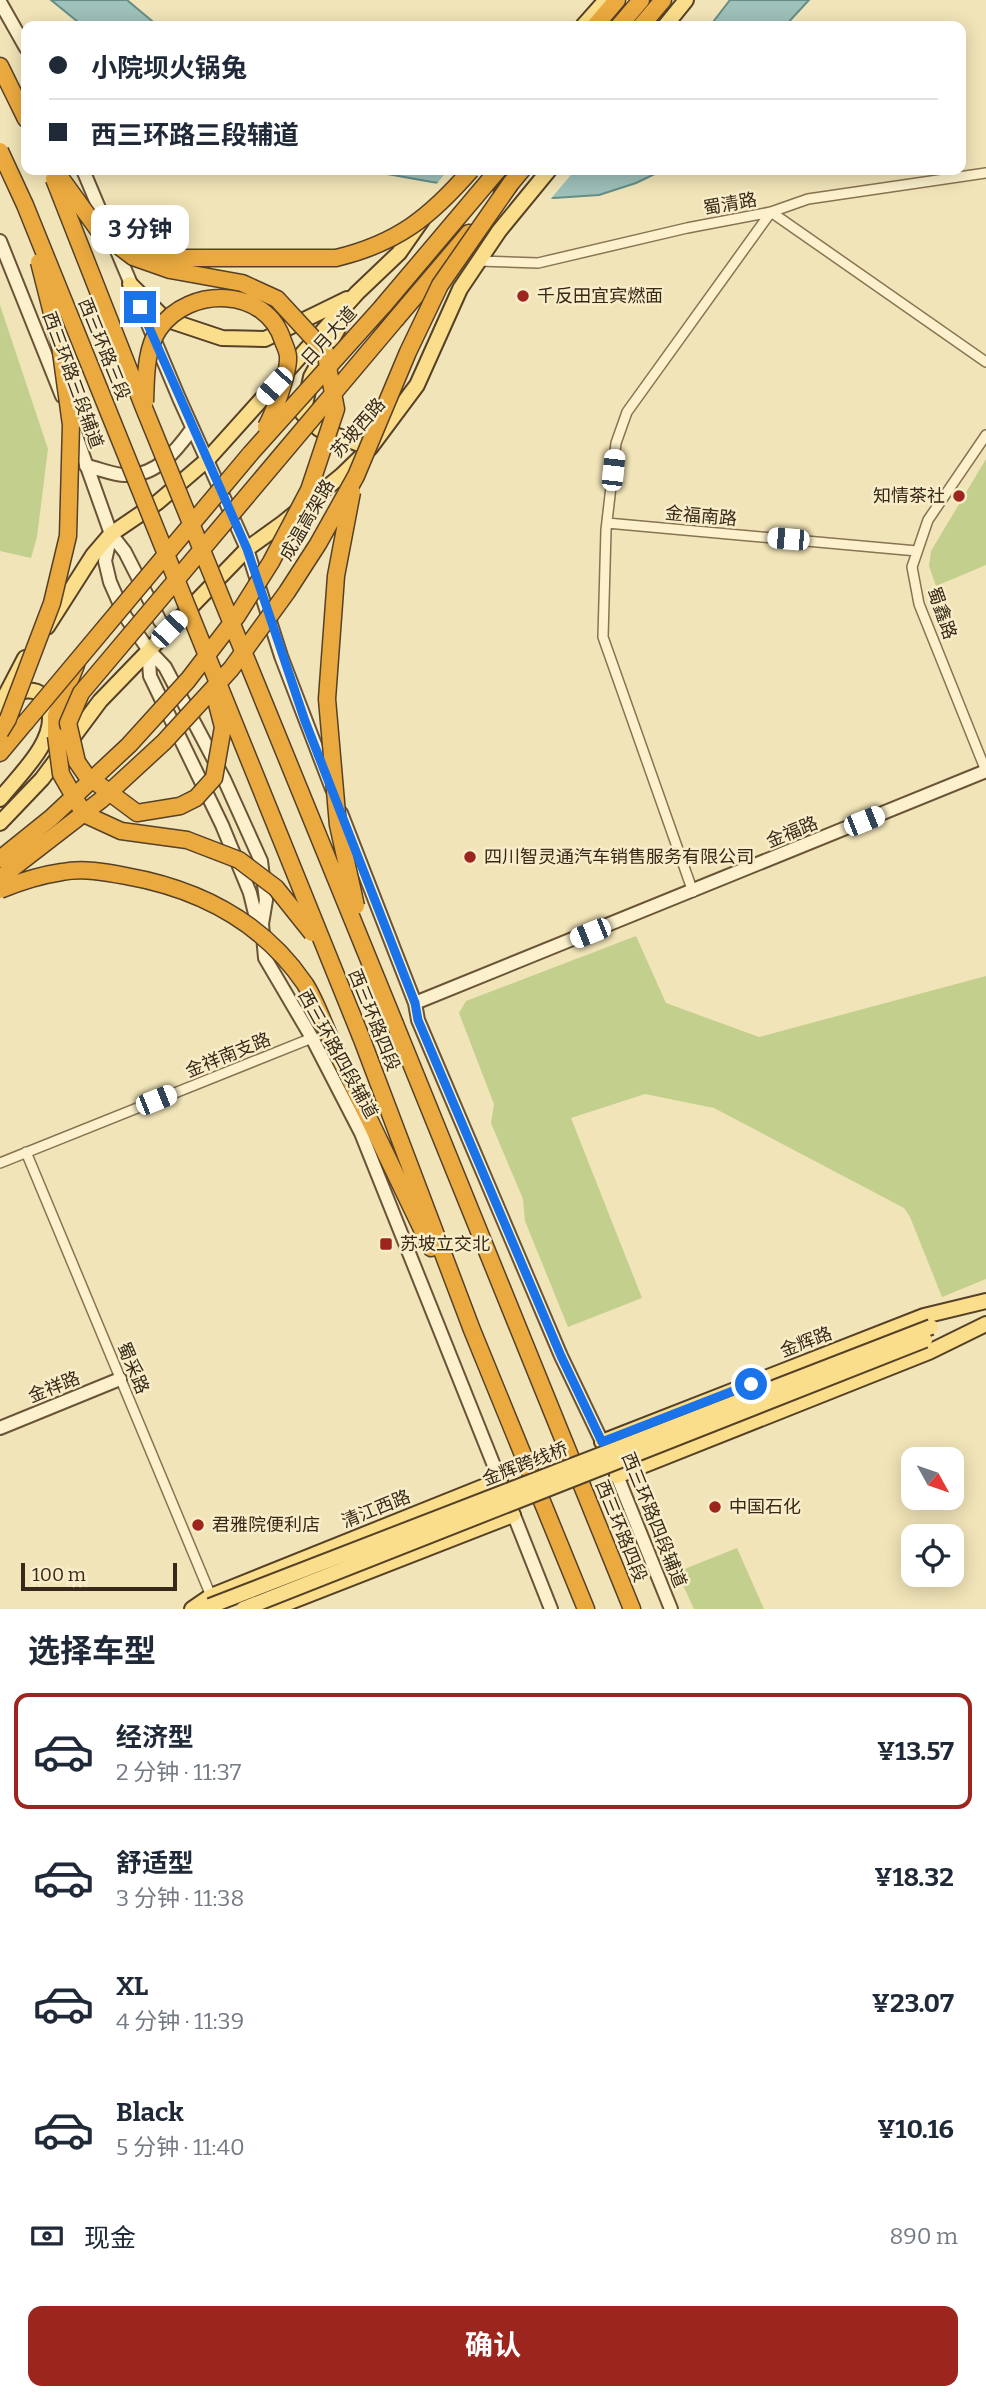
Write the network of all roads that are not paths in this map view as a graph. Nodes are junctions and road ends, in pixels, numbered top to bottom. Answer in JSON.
{"nodes":[{"id":1,"x":606,"y":0,"type":"edge"},
{"id":2,"x":617,"y":0,"type":"edge"},
{"id":3,"x":641,"y":0,"type":"edge"},
{"id":4,"x":663,"y":0,"type":"edge"},
{"id":5,"x":686,"y":0,"type":"edge"},
{"id":6,"x":0,"y":2,"type":"edge"},
{"id":7,"x":587,"y":21,"type":"edge"},
{"id":8,"x":599,"y":21,"type":"edge"},
{"id":9,"x":623,"y":21,"type":"edge"},
{"id":10,"x":645,"y":21,"type":"edge"},
{"id":11,"x":669,"y":21,"type":"edge"},
{"id":12,"x":21,"y":39,"type":"edge"},
{"id":13,"x":0,"y":66,"type":"edge"},
{"id":14,"x":21,"y":108,"type":"edge"},
{"id":15,"x":0,"y":151,"type":"edge"},
{"id":16,"x":986,"y":173,"type":"edge"},
{"id":17,"x":55,"y":175,"type":"edge"},
{"id":18,"x":57,"y":175,"type":"edge"},
{"id":19,"x":85,"y":175,"type":"edge"},
{"id":20,"x":458,"y":175,"type":"edge"},
{"id":21,"x":466,"y":175,"type":"edge"},
{"id":22,"x":494,"y":175,"type":"edge"},
{"id":23,"x":518,"y":175,"type":"edge"},
{"id":24,"x":545,"y":175,"type":"edge"},
{"id":25,"x":512,"y":183,"type":"junction"},
{"id":26,"x":25,"y":205,"type":"junction"},
{"id":27,"x":771,"y":212,"type":"junction"},
{"id":28,"x":102,"y":233,"type":"junction"},
{"id":29,"x":0,"y":240,"type":"edge"},
{"id":30,"x":479,"y":261,"type":"junction"},
{"id":31,"x":130,"y":284,"type":"junction"},
{"id":32,"x":357,"y":293,"type":"junction"},
{"id":33,"x":986,"y":362,"type":"edge"},
{"id":34,"x":145,"y":408,"type":"junction"},
{"id":35,"x":192,"y":429,"type":"junction"},
{"id":36,"x":986,"y":435,"type":"edge"},
{"id":37,"x":370,"y":448,"type":"junction"},
{"id":38,"x":251,"y":453,"type":"junction"},
{"id":39,"x":207,"y":460,"type":"junction"},
{"id":40,"x":86,"y":466,"type":"junction"},
{"id":41,"x":355,"y":476,"type":"junction"},
{"id":42,"x":607,"y":523,"type":"junction"},
{"id":43,"x":196,"y":533,"type":"joint"},
{"id":44,"x":111,"y":534,"type":"junction"},
{"id":45,"x":247,"y":549,"type":"junction"},
{"id":46,"x":917,"y":551,"type":"junction"},
{"id":47,"x":170,"y":564,"type":"joint"},
{"id":48,"x":169,"y":629,"type":"junction"},
{"id":49,"x":198,"y":634,"type":"junction"},
{"id":50,"x":148,"y":649,"type":"junction"},
{"id":51,"x":80,"y":656,"type":"junction"},
{"id":52,"x":2,"y":702,"type":"edge"},
{"id":53,"x":0,"y":732,"type":"edge"},
{"id":54,"x":0,"y":753,"type":"edge"},
{"id":55,"x":986,"y":771,"type":"edge"},
{"id":56,"x":0,"y":799,"type":"edge"},
{"id":57,"x":0,"y":823,"type":"edge"},
{"id":58,"x":0,"y":859,"type":"edge"},
{"id":59,"x":0,"y":878,"type":"edge"},
{"id":60,"x":0,"y":890,"type":"edge"},
{"id":61,"x":693,"y":891,"type":"junction"},
{"id":62,"x":264,"y":946,"type":"junction"},
{"id":63,"x":324,"y":949,"type":"junction"},
{"id":64,"x":366,"y":950,"type":"junction"},
{"id":65,"x":415,"y":1003,"type":"junction"},
{"id":66,"x":312,"y":1038,"type":"junction"},
{"id":67,"x":26,"y":1152,"type":"junction"},
{"id":68,"x":0,"y":1163,"type":"edge"},
{"id":69,"x":984,"y":1302,"type":"edge"},
{"id":70,"x":985,"y":1325,"type":"edge"},
{"id":71,"x":472,"y":1330,"type":"junction"},
{"id":72,"x":928,"y":1333,"type":"junction"},
{"id":73,"x":120,"y":1379,"type":"junction"},
{"id":74,"x":0,"y":1428,"type":"edge"},
{"id":75,"x":602,"y":1442,"type":"junction"},
{"id":76,"x":617,"y":1476,"type":"junction"},
{"id":77,"x":500,"y":1480,"type":"junction"},
{"id":78,"x":513,"y":1515,"type":"junction"},
{"id":79,"x":208,"y":1604,"type":"edge"},
{"id":80,"x":192,"y":1609,"type":"edge"},
{"id":81,"x":243,"y":1609,"type":"edge"},
{"id":82,"x":272,"y":1609,"type":"edge"},
{"id":83,"x":551,"y":1609,"type":"edge"},
{"id":84,"x":586,"y":1609,"type":"edge"},
{"id":85,"x":632,"y":1609,"type":"edge"},
{"id":86,"x":671,"y":1609,"type":"edge"}],
"edges":[{"from":1,"to":7,"type":"main road"},
{"from":2,"to":8,"type":"highway"},
{"from":3,"to":9,"type":"highway"},
{"from":4,"to":10,"type":"highway"},
{"from":5,"to":11,"type":"main road"},
{"from":6,"to":12,"type":"main road"},
{"from":13,"to":14,"type":"highway"},
{"from":15,"to":26,"type":"highway","name":"西三环路三段","bridge":true},
{"from":16,"to":27,"type":"street"},
{"from":17,"to":34,"type":"highway","name":"西三环路三段","bridge":true},
{"from":18,"to":28,"type":"highway","bridge":true},
{"from":19,"to":31,"type":"main road"},
{"from":20,"to":32,"type":"main road"},
{"from":21,"to":28,"type":"highway","bridge":true},
{"from":22,"to":38,"type":"highway","name":"日月大道","bridge":true},
{"from":23,"to":25,"type":"highway"},
{"from":24,"to":30,"type":"main road","name":"苏坡西路"},
{"from":25,"to":41,"type":"highway","name":"成温高架路","bridge":true},
{"from":25,"to":49,"type":"highway","bridge":true},
{"from":26,"to":47,"type":"highway","name":"西三环路三段","bridge":true},
{"from":26,"to":53,"type":"highway","bridge":true},
{"from":27,"to":30,"type":"street","name":"蜀清路"},
{"from":27,"to":33,"type":"street","name":"蜀清路"},
{"from":27,"to":42,"type":"street"},
{"from":28,"to":58,"type":"highway","bridge":true},
{"from":29,"to":40,"type":"main road","name":"西三环路三段辅道"},
{"from":30,"to":37,"type":"main road","name":"苏坡西路"},
{"from":31,"to":32,"type":"main road"},
{"from":31,"to":35,"type":"main road"},
{"from":32,"to":37,"type":"main road"},
{"from":32,"to":39,"type":"main road"},
{"from":34,"to":38,"type":"highway","bridge":true},
{"from":34,"to":43,"type":"highway","name":"西三环路三段","bridge":true},
{"from":35,"to":39,"type":"main road"},
{"from":35,"to":40,"type":"main road"},
{"from":36,"to":46,"type":"street","name":"蜀鑫路"},
{"from":37,"to":45,"type":"main road","name":"苏坡西路"},
{"from":38,"to":51,"type":"highway","name":"日月大道","bridge":true},
{"from":39,"to":44,"type":"main road"},
{"from":39,"to":45,"type":"main road"},
{"from":40,"to":44,"type":"main road","name":"西三环路三段辅道"},
{"from":41,"to":59,"type":"highway","name":"成温高架路","bridge":true},
{"from":41,"to":64,"type":"highway","bridge":true},
{"from":42,"to":46,"type":"street","name":"金福南路"},
{"from":42,"to":61,"type":"street"},
{"from":43,"to":64,"type":"highway","name":"西三环路四段","bridge":true},
{"from":44,"to":48,"type":"main road","name":"西三环路三段辅道"},
{"from":44,"to":50,"type":"main road","name":"西三环路三段辅道"},
{"from":44,"to":52,"type":"main road"},
{"from":45,"to":48,"type":"main road","name":"苏坡西路"},
{"from":45,"to":65,"type":"main road","name":"西三环路四段辅道"},
{"from":46,"to":55,"type":"street","name":"蜀鑫路"},
{"from":47,"to":49,"type":"highway","name":"西三环路四段","bridge":true},
{"from":48,"to":50,"type":"main road","name":"苏坡西路"},
{"from":49,"to":63,"type":"highway","name":"西三环路四段","bridge":true},
{"from":50,"to":57,"type":"main road","name":"苏坡西路"},
{"from":50,"to":62,"type":"main road","name":"西三环路四段辅道"},
{"from":50,"to":62,"type":"main road","name":"西三环路四段辅道"},
{"from":51,"to":54,"type":"highway","bridge":true},
{"from":51,"to":63,"type":"highway","bridge":true},
{"from":52,"to":56,"type":"main road"},
{"from":55,"to":61,"type":"main road","name":"金福路"},
{"from":60,"to":71,"type":"highway","bridge":true},
{"from":61,"to":65,"type":"main road","name":"金福路"},
{"from":62,"to":66,"type":"main road","name":"西三环路四段辅道"},
{"from":63,"to":71,"type":"highway","name":"西三环路四段","bridge":true},
{"from":64,"to":85,"type":"highway","name":"西三环路四段","bridge":true},
{"from":65,"to":75,"type":"main road","name":"西三环路四段辅道"},
{"from":66,"to":67,"type":"street","name":"金祥南支路"},
{"from":66,"to":77,"type":"main road","name":"西三环路四段辅道"},
{"from":67,"to":68,"type":"street","name":"金祥南支路"},
{"from":67,"to":73,"type":"street","name":"蜀采路"},
{"from":69,"to":72,"type":"main road"},
{"from":69,"to":75,"type":"main road","name":"金辉路"},
{"from":70,"to":72,"type":"main road"},
{"from":70,"to":76,"type":"main road"},
{"from":71,"to":84,"type":"highway","name":"西三环路四段"},
{"from":72,"to":79,"type":"main road","name":"金辉跨线桥","bridge":true},
{"from":72,"to":81,"type":"main road","name":"金辉跨线桥","bridge":true},
{"from":73,"to":74,"type":"main road","name":"金祥路"},
{"from":73,"to":79,"type":"street","name":"蜀采路"},
{"from":75,"to":76,"type":"main road","name":"西三环路四段辅道"},
{"from":76,"to":86,"type":"main road","name":"西三环路四段辅道"},
{"from":77,"to":78,"type":"main road","name":"西三环路四段辅道"},
{"from":77,"to":79,"type":"main road","name":"清江西路"},
{"from":78,"to":82,"type":"main road"},
{"from":78,"to":83,"type":"main road","name":"西三环路四段辅道"},
{"from":79,"to":80,"type":"main road","name":"清江西路"}]}
